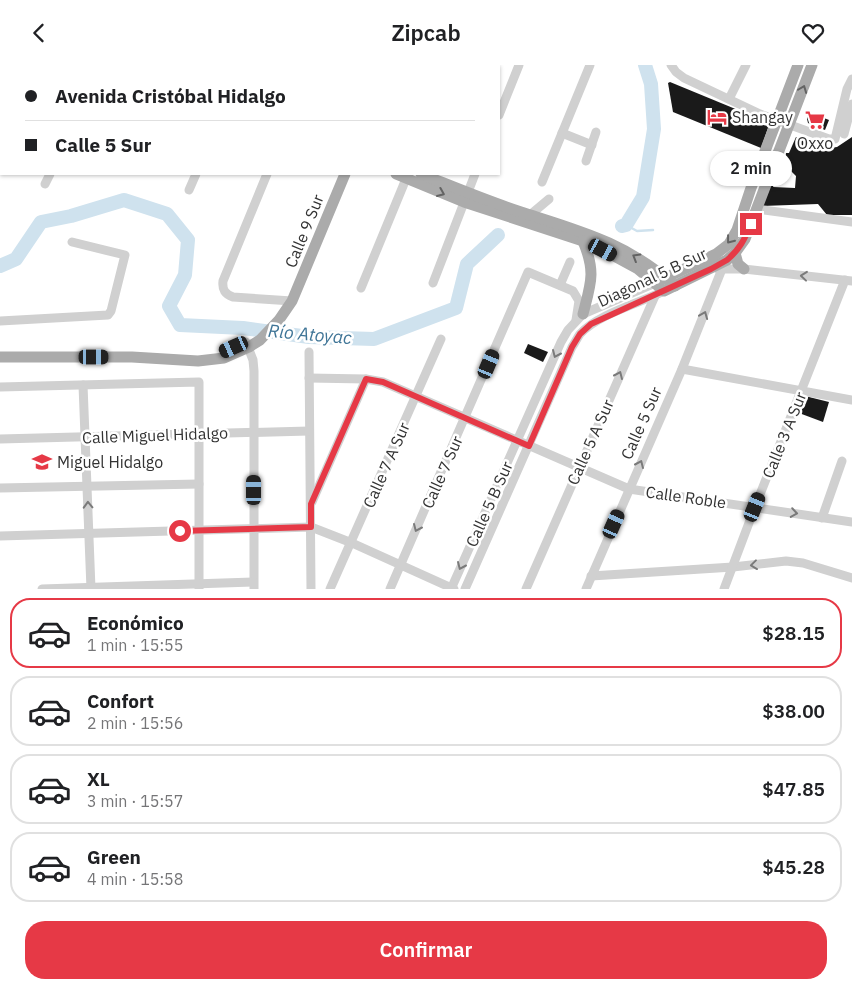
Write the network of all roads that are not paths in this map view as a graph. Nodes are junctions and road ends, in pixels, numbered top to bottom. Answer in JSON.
{"nodes":[{"id":1,"x":519,"y":65,"type":"edge"},
{"id":2,"x":590,"y":65,"type":"edge"},
{"id":3,"x":672,"y":65,"type":"edge"},
{"id":4,"x":746,"y":65,"type":"edge"},
{"id":5,"x":798,"y":65,"type":"edge"},
{"id":6,"x":812,"y":65,"type":"edge"},
{"id":7,"x":852,"y":79,"type":"edge"},
{"id":8,"x":732,"y":101,"type":"junction"},
{"id":9,"x":852,"y":104,"type":"edge"},
{"id":10,"x":500,"y":112,"type":"edge"},
{"id":11,"x":777,"y":119,"type":"junction"},
{"id":12,"x":790,"y":123,"type":"junction"},
{"id":13,"x":596,"y":132,"type":"dead end"},
{"id":14,"x":848,"y":132,"type":"edge"},
{"id":15,"x":562,"y":133,"type":"junction"},
{"id":16,"x":835,"y":139,"type":"junction"},
{"id":17,"x":592,"y":145,"type":"junction"},
{"id":18,"x":586,"y":161,"type":"dead end"},
{"id":19,"x":50,"y":175,"type":"edge"},
{"id":20,"x":196,"y":175,"type":"edge"},
{"id":21,"x":267,"y":175,"type":"edge"},
{"id":22,"x":337,"y":175,"type":"edge"},
{"id":23,"x":345,"y":175,"type":"edge"},
{"id":24,"x":403,"y":175,"type":"edge"},
{"id":25,"x":423,"y":175,"type":"edge"},
{"id":26,"x":475,"y":175,"type":"edge"},
{"id":27,"x":542,"y":182,"type":"dead end"},
{"id":28,"x":46,"y":185,"type":"dead end"},
{"id":29,"x":751,"y":188,"type":"junction"},
{"id":30,"x":189,"y":190,"type":"dead end"},
{"id":31,"x":763,"y":192,"type":"junction"},
{"id":32,"x":466,"y":198,"type":"junction"},
{"id":33,"x":549,"y":199,"type":"dead end"},
{"id":34,"x":756,"y":209,"type":"junction"},
{"id":35,"x":530,"y":215,"type":"junction"},
{"id":36,"x":852,"y":222,"type":"edge"},
{"id":37,"x":583,"y":241,"type":"junction"},
{"id":38,"x":72,"y":242,"type":"dead end"},
{"id":39,"x":722,"y":261,"type":"junction"},
{"id":40,"x":570,"y":262,"type":"dead end"},
{"id":41,"x":744,"y":269,"type":"junction"},
{"id":42,"x":849,"y":281,"type":"edge"},
{"id":43,"x":433,"y":283,"type":"dead end"},
{"id":44,"x":655,"y":283,"type":"junction"},
{"id":45,"x":560,"y":285,"type":"junction"},
{"id":46,"x":665,"y":287,"type":"junction"},
{"id":47,"x":361,"y":288,"type":"dead end"},
{"id":48,"x":289,"y":300,"type":"junction"},
{"id":49,"x":579,"y":317,"type":"junction"},
{"id":50,"x":0,"y":321,"type":"edge"},
{"id":51,"x":591,"y":324,"type":"joint"},
{"id":52,"x":441,"y":339,"type":"dead end"},
{"id":53,"x":253,"y":341,"type":"junction"},
{"id":54,"x":0,"y":351,"type":"edge"},
{"id":55,"x":309,"y":352,"type":"dead end"},
{"id":56,"x":0,"y":357,"type":"edge"},
{"id":57,"x":682,"y":369,"type":"junction"},
{"id":58,"x":309,"y":378,"type":"junction"},
{"id":59,"x":366,"y":379,"type":"junction"},
{"id":60,"x":83,"y":385,"type":"junction"},
{"id":61,"x":0,"y":387,"type":"edge"},
{"id":62,"x":802,"y":391,"type":"junction"},
{"id":63,"x":416,"y":397,"type":"junction"},
{"id":64,"x":852,"y":400,"type":"edge"},
{"id":65,"x":465,"y":419,"type":"junction"},
{"id":66,"x":309,"y":431,"type":"junction"},
{"id":67,"x":254,"y":432,"type":"junction"},
{"id":68,"x":200,"y":433,"type":"junction"},
{"id":69,"x":85,"y":437,"type":"junction"},
{"id":70,"x":0,"y":439,"type":"edge"},
{"id":71,"x":517,"y":441,"type":"junction"},
{"id":72,"x":529,"y":446,"type":"junction"},
{"id":73,"x":842,"y":461,"type":"dead end"},
{"id":74,"x":578,"y":467,"type":"junction"},
{"id":75,"x":200,"y":484,"type":"junction"},
{"id":76,"x":87,"y":486,"type":"junction"},
{"id":77,"x":0,"y":488,"type":"edge"},
{"id":78,"x":629,"y":489,"type":"junction"},
{"id":79,"x":311,"y":504,"type":"junction"},
{"id":80,"x":755,"y":507,"type":"junction"},
{"id":81,"x":822,"y":518,"type":"junction"},
{"id":82,"x":852,"y":522,"type":"edge"},
{"id":83,"x":311,"y":527,"type":"junction"},
{"id":84,"x":253,"y":529,"type":"junction"},
{"id":85,"x":198,"y":530,"type":"junction"},
{"id":86,"x":89,"y":534,"type":"junction"},
{"id":87,"x":0,"y":536,"type":"edge"},
{"id":88,"x":352,"y":543,"type":"junction"},
{"id":89,"x":401,"y":565,"type":"junction"},
{"id":90,"x":732,"y":567,"type":"junction"},
{"id":91,"x":591,"y":576,"type":"junction"},
{"id":92,"x":852,"y":578,"type":"edge"},
{"id":93,"x":254,"y":585,"type":"edge"},
{"id":94,"x":199,"y":586,"type":"edge"},
{"id":95,"x":91,"y":588,"type":"edge"},
{"id":96,"x":42,"y":589,"type":"edge"},
{"id":97,"x":310,"y":589,"type":"edge"},
{"id":98,"x":330,"y":589,"type":"edge"},
{"id":99,"x":390,"y":589,"type":"edge"},
{"id":100,"x":452,"y":589,"type":"edge"},
{"id":101,"x":466,"y":589,"type":"edge"},
{"id":102,"x":526,"y":589,"type":"edge"},
{"id":103,"x":586,"y":589,"type":"edge"},
{"id":104,"x":724,"y":589,"type":"edge"}],
"edges":[{"from":1,"to":10,"type":"street"},
{"from":2,"to":15,"type":"street"},
{"from":3,"to":8,"type":"street"},
{"from":4,"to":8,"type":"street"},
{"from":5,"to":11,"type":"main road","name":"Calle 5 Sur"},
{"from":12,"to":6,"type":"main road","name":"Calle 5 Sur","one_way":true},
{"from":7,"to":16,"type":"street"},
{"from":8,"to":11,"type":"street"},
{"from":9,"to":14,"type":"street"},
{"from":11,"to":12,"type":"street"},
{"from":11,"to":29,"type":"main road","name":"Calle 5 Sur"},
{"from":12,"to":16,"type":"street"},
{"from":12,"to":31,"type":"main road","name":"Calle 5 Sur"},
{"from":13,"to":17,"type":"street"},
{"from":14,"to":16,"type":"street"},
{"from":15,"to":17,"type":"street"},
{"from":15,"to":27,"type":"street"},
{"from":17,"to":18,"type":"street"},
{"from":19,"to":28,"type":"street"},
{"from":20,"to":30,"type":"street"},
{"from":21,"to":48,"type":"street"},
{"from":22,"to":48,"type":"main road","name":"Calle 9 Sur"},
{"from":23,"to":48,"type":"main road","name":"Calle 9 Sur"},
{"from":24,"to":32,"type":"main road","one_way":true},
{"from":24,"to":47,"type":"street"},
{"from":25,"to":32,"type":"main road"},
{"from":26,"to":32,"type":"street"},
{"from":29,"to":31,"type":"main road"},
{"from":29,"to":39,"type":"main road","name":"Calle 5 Sur","one_way":true},
{"from":31,"to":34,"type":"main road","name":"Calle 5 Sur"},
{"from":32,"to":35,"type":"main road"},
{"from":32,"to":37,"type":"main road"},
{"from":32,"to":43,"type":"street"},
{"from":33,"to":35,"type":"street"},
{"from":34,"to":36,"type":"street"},
{"from":34,"to":39,"type":"main road","name":"Calle 5 Sur"},
{"from":46,"to":35,"type":"main road","one_way":true},
{"from":37,"to":44,"type":"main road"},
{"from":37,"to":49,"type":"main road"},
{"from":38,"to":50,"type":"street"},
{"from":39,"to":41,"type":"street"},
{"from":39,"to":41,"type":"main road"},
{"from":39,"to":46,"type":"main road","name":"Diagonal 5 B Sur"},
{"from":39,"to":46,"type":"main road","name":"Diagonal 5 B Sur"},
{"from":57,"to":39,"type":"street","name":"Calle 5 Sur","one_way":true},
{"from":40,"to":45,"type":"street"},
{"from":42,"to":41,"type":"street","one_way":true},
{"from":42,"to":62,"type":"street","name":"Calle 3 A Sur"},
{"from":44,"to":46,"type":"main road","name":"Diagonal 5 B Sur"},
{"from":44,"to":49,"type":"street","name":"Diagonal 5 B Sur"},
{"from":45,"to":49,"type":"street"},
{"from":45,"to":65,"type":"street","name":"Calle 7 Sur"},
{"from":46,"to":51,"type":"street","name":"Diagonal 5 B Sur"},
{"from":74,"to":46,"type":"street","name":"Calle 5 A Sur","one_way":true},
{"from":48,"to":53,"type":"main road"},
{"from":49,"to":71,"type":"street","name":"Calle 5 B Sur","one_way":true},
{"from":51,"to":72,"type":"street","name":"Calle 5 B Sur"},
{"from":52,"to":63,"type":"street","name":"Calle 7 A Sur"},
{"from":53,"to":54,"type":"main road"},
{"from":53,"to":56,"type":"main road"},
{"from":53,"to":67,"type":"street"},
{"from":55,"to":58,"type":"street"},
{"from":57,"to":62,"type":"street"},
{"from":78,"to":57,"type":"street","name":"Calle 5 Sur","one_way":true},
{"from":58,"to":59,"type":"street","name":"Calle Roble"},
{"from":58,"to":66,"type":"street"},
{"from":59,"to":63,"type":"street","name":"Calle Roble"},
{"from":59,"to":79,"type":"street"},
{"from":60,"to":61,"type":"street"},
{"from":60,"to":68,"type":"street"},
{"from":60,"to":69,"type":"street"},
{"from":62,"to":64,"type":"street"},
{"from":62,"to":80,"type":"street","name":"Calle 3 A Sur"},
{"from":63,"to":65,"type":"street","name":"Calle Roble"},
{"from":63,"to":88,"type":"street","name":"Calle 7 A Sur"},
{"from":65,"to":71,"type":"street","name":"Calle Roble"},
{"from":65,"to":89,"type":"street","name":"Calle 7 Sur","one_way":true},
{"from":66,"to":67,"type":"street","name":"Calle Miguel Hidalgo"},
{"from":66,"to":79,"type":"street"},
{"from":67,"to":68,"type":"street","name":"Calle Miguel Hidalgo"},
{"from":67,"to":84,"type":"street"},
{"from":68,"to":69,"type":"street","name":"Calle Miguel Hidalgo"},
{"from":68,"to":75,"type":"street"},
{"from":69,"to":70,"type":"street","name":"Calle Miguel Hidalgo"},
{"from":69,"to":76,"type":"street"},
{"from":71,"to":72,"type":"street","name":"Calle Roble"},
{"from":71,"to":100,"type":"street","name":"Calle 5 B Sur","one_way":true},
{"from":72,"to":74,"type":"street","name":"Calle Roble"},
{"from":72,"to":101,"type":"street","name":"Calle 5 B Sur"},
{"from":73,"to":81,"type":"street"},
{"from":74,"to":78,"type":"street","name":"Calle Roble"},
{"from":74,"to":102,"type":"street","name":"Calle 5 A Sur"},
{"from":75,"to":76,"type":"street"},
{"from":75,"to":85,"type":"street"},
{"from":76,"to":77,"type":"street"},
{"from":86,"to":76,"type":"street","one_way":true},
{"from":78,"to":80,"type":"street","name":"Calle Roble"},
{"from":78,"to":91,"type":"street","name":"Calle 5 Sur"},
{"from":79,"to":83,"type":"street"},
{"from":80,"to":81,"type":"street","name":"Calle Roble","one_way":true},
{"from":80,"to":90,"type":"street","name":"Calle 3 A Sur"},
{"from":81,"to":82,"type":"street","name":"Calle Roble"},
{"from":83,"to":84,"type":"street"},
{"from":83,"to":88,"type":"street"},
{"from":83,"to":97,"type":"street"},
{"from":84,"to":85,"type":"street"},
{"from":84,"to":93,"type":"street"},
{"from":85,"to":86,"type":"street"},
{"from":85,"to":94,"type":"street"},
{"from":86,"to":87,"type":"street"},
{"from":86,"to":95,"type":"street"},
{"from":88,"to":89,"type":"street"},
{"from":88,"to":98,"type":"street","name":"Calle 7 A Sur"},
{"from":89,"to":99,"type":"street","name":"Calle 7 Sur"},
{"from":89,"to":100,"type":"street"},
{"from":90,"to":91,"type":"street"},
{"from":92,"to":90,"type":"street","one_way":true},
{"from":90,"to":104,"type":"street","name":"Calle 3 A Sur"},
{"from":91,"to":103,"type":"street","name":"Calle 5 Sur"},
{"from":93,"to":94,"type":"street"},
{"from":94,"to":95,"type":"street"},
{"from":95,"to":96,"type":"street"}]}
